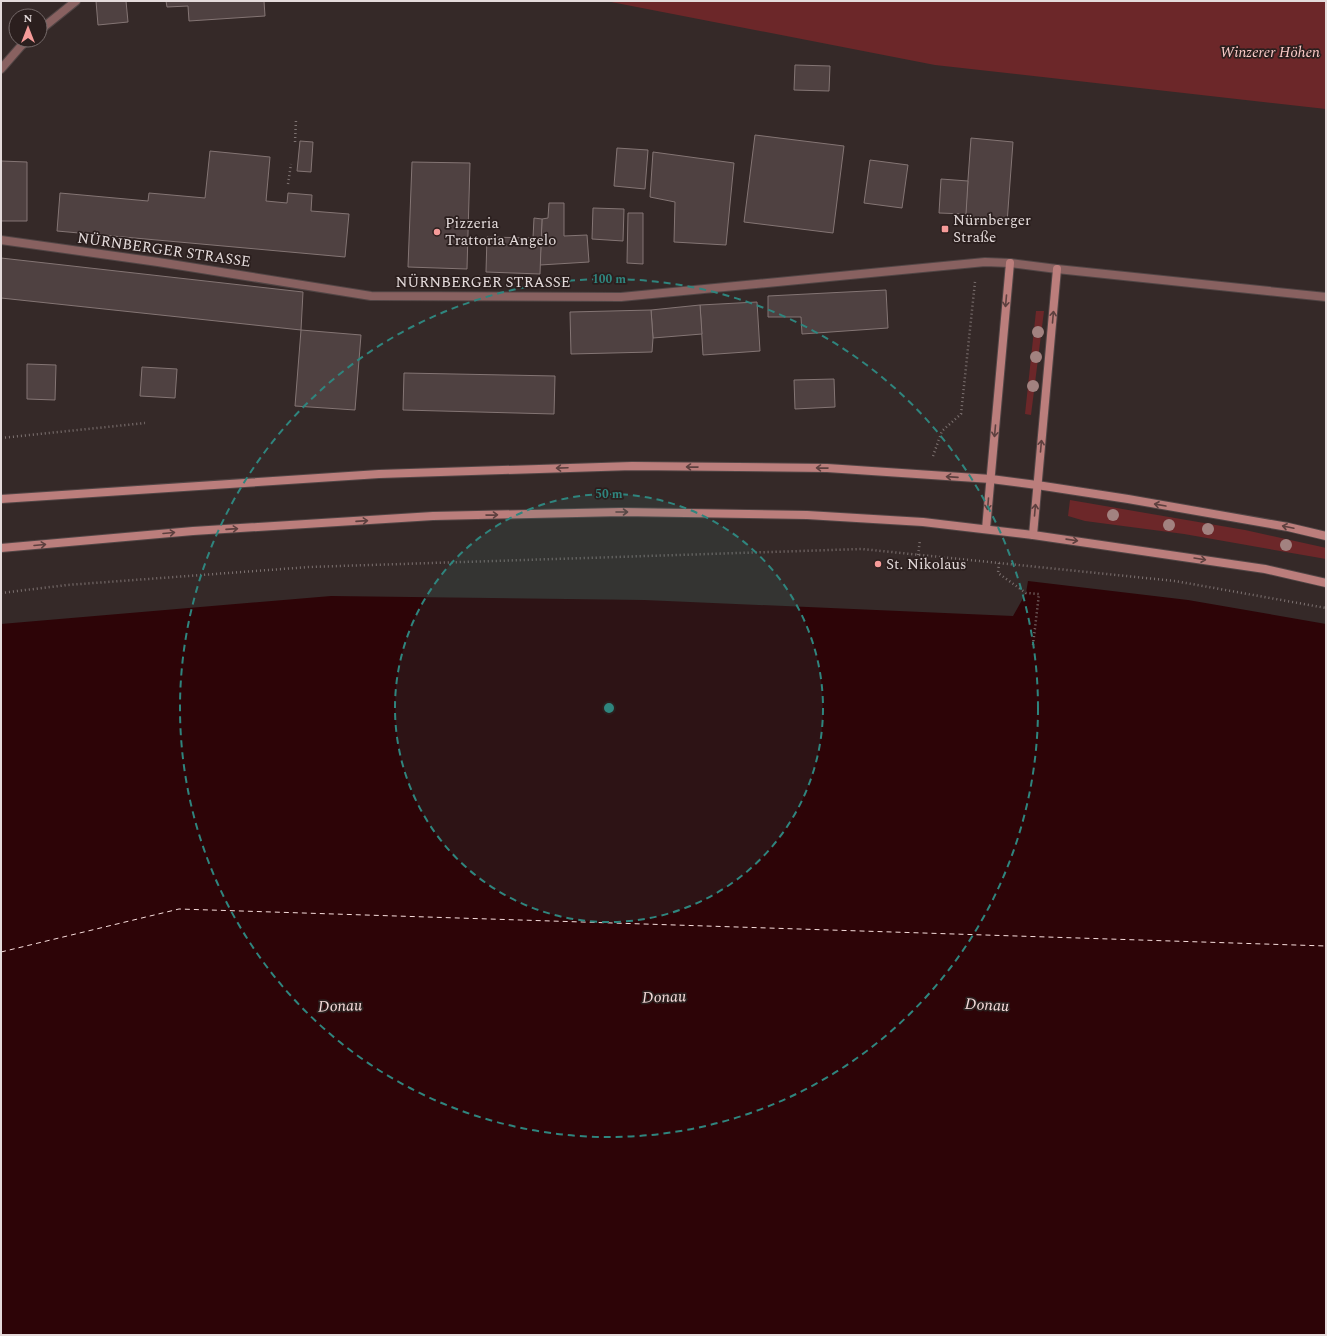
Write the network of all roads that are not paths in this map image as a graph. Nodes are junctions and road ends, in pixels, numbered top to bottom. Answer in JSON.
{"nodes":[{"id":1,"x":76,"y":1,"type":"edge"},
{"id":2,"x":48,"y":24,"type":"edge"},
{"id":3,"x":19,"y":48,"type":"edge"},
{"id":4,"x":1,"y":69,"type":"edge"},
{"id":5,"x":1,"y":240,"type":"edge"},
{"id":6,"x":1010,"y":263,"type":"junction"},
{"id":7,"x":1057,"y":269,"type":"junction"},
{"id":8,"x":1326,"y":297,"type":"edge"},
{"id":9,"x":991,"y":479,"type":"junction"},
{"id":10,"x":1037,"y":485,"type":"junction"},
{"id":11,"x":1,"y":499,"type":"edge"},
{"id":12,"x":986,"y":529,"type":"junction"},
{"id":13,"x":1033,"y":535,"type":"junction"},
{"id":14,"x":1326,"y":536,"type":"edge"},
{"id":15,"x":1,"y":548,"type":"edge"},
{"id":16,"x":1326,"y":583,"type":"edge"}],
"edges":[{"from":1,"to":2,"type":"street"},
{"from":3,"to":4,"type":"street"},
{"from":5,"to":6,"type":"street","name":"NÜRNBERGER STRASSE"},
{"from":6,"to":7,"type":"street","name":"NÜRNBERGER STRASSE"},
{"from":6,"to":9,"type":"main road","one_way":true},
{"from":7,"to":8,"type":"street","name":"NÜRNBERGER STRASSE"},
{"from":10,"to":7,"type":"main road","one_way":true},
{"from":9,"to":10,"type":"main road"},
{"from":9,"to":11,"type":"main road","one_way":true},
{"from":9,"to":12,"type":"main road","one_way":true},
{"from":13,"to":10,"type":"main road","one_way":true},
{"from":14,"to":10,"type":"main road","one_way":true},
{"from":12,"to":13,"type":"main road"},
{"from":15,"to":12,"type":"main road","one_way":true},
{"from":13,"to":16,"type":"main road","one_way":true}]}
